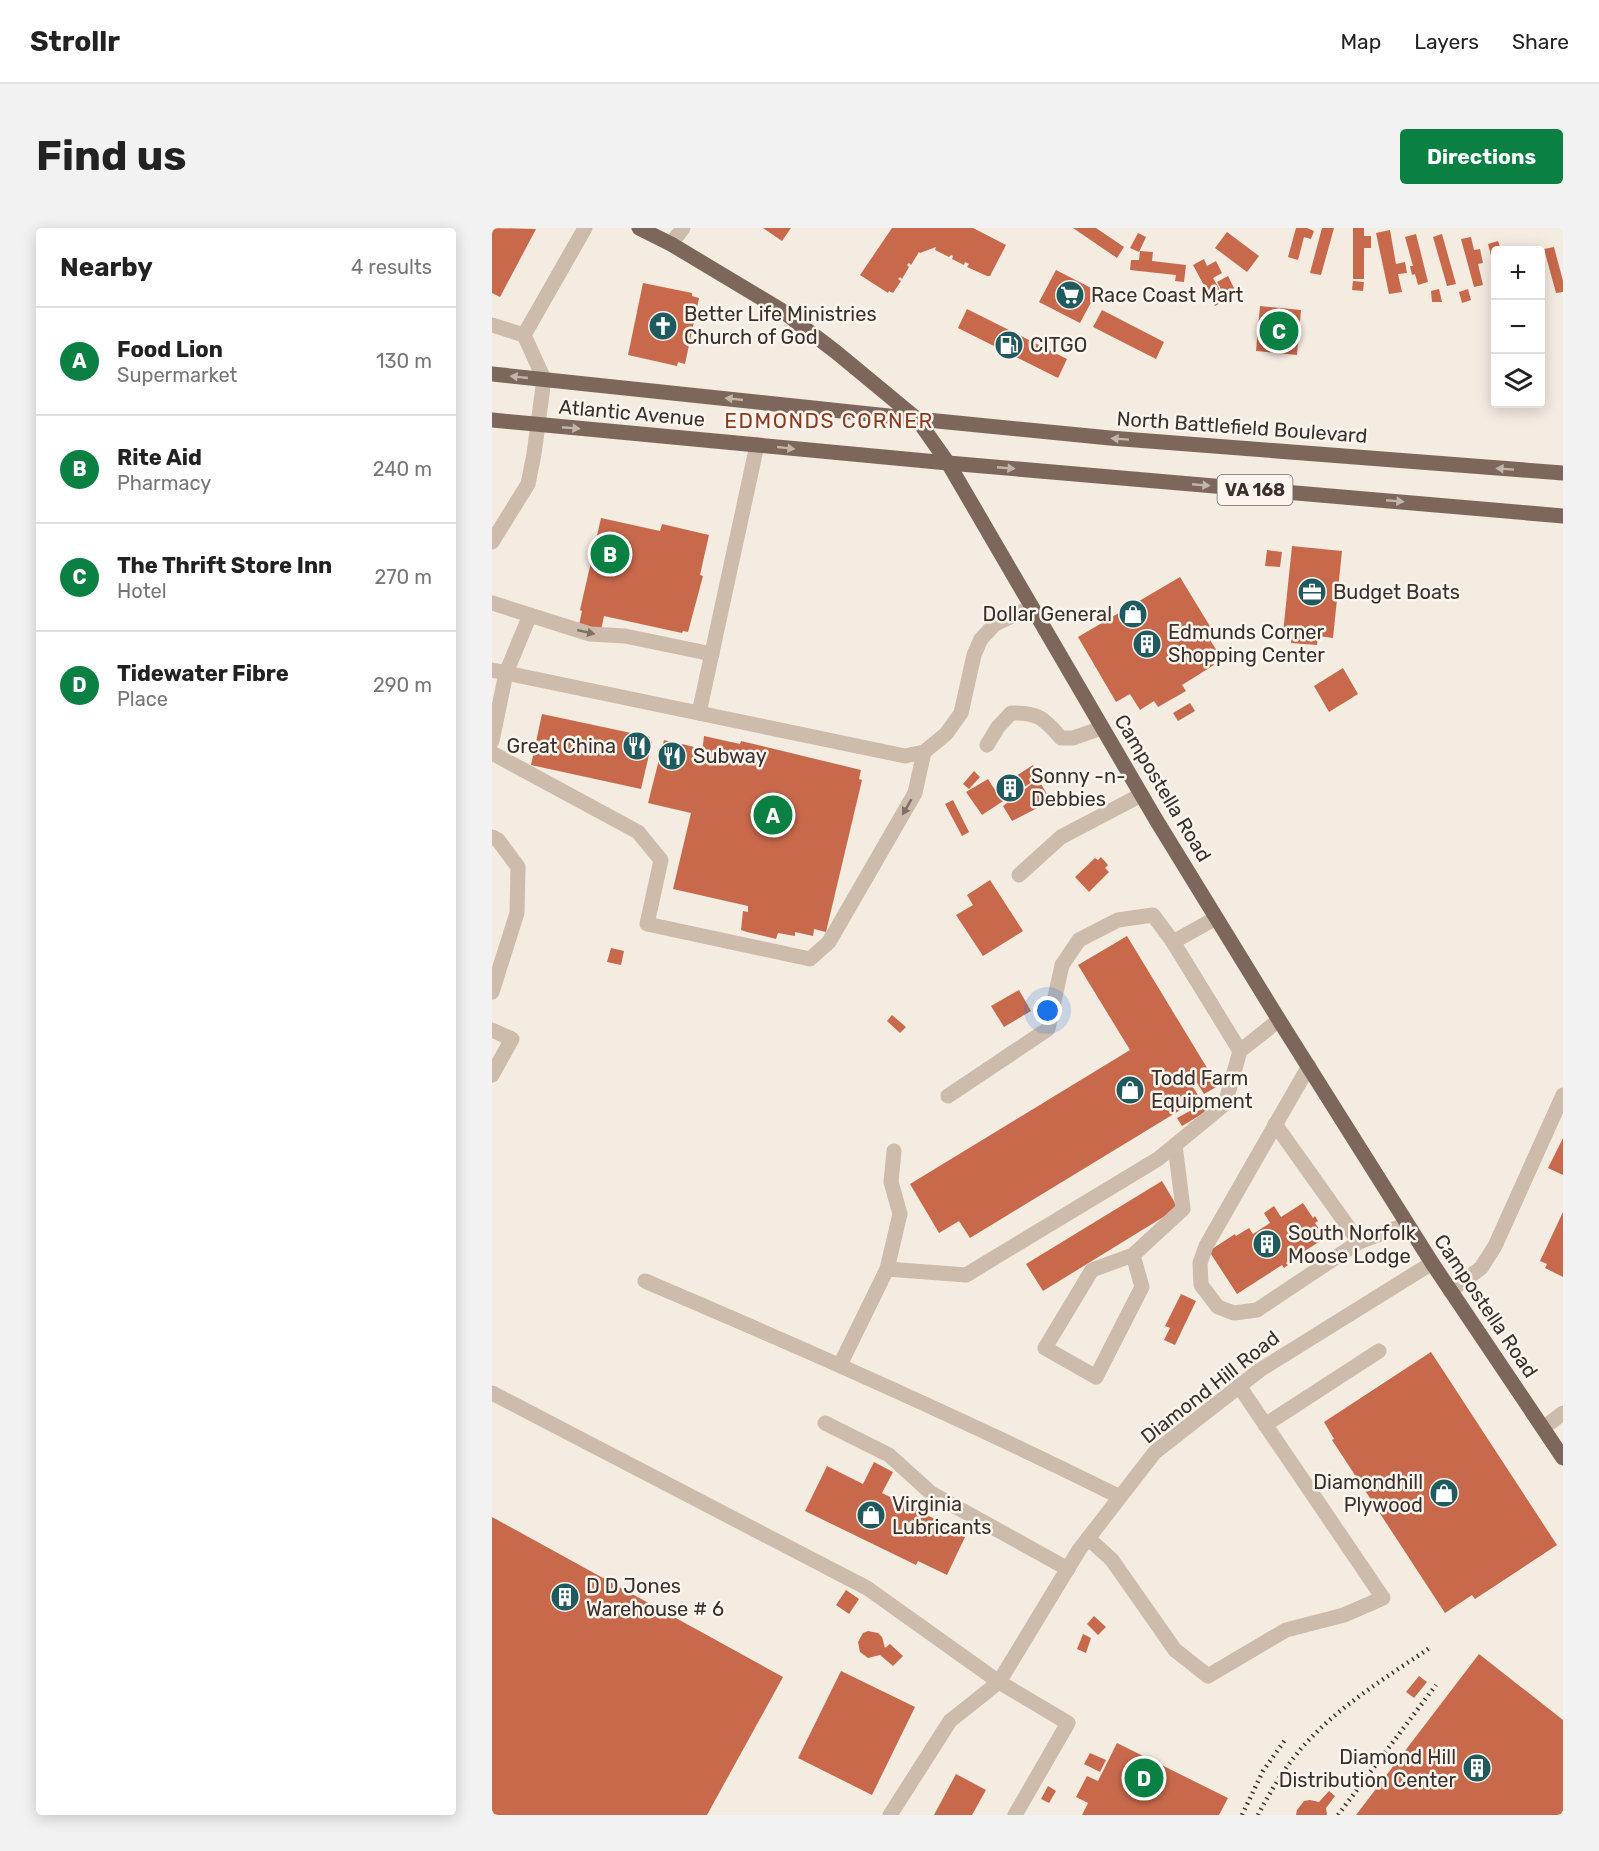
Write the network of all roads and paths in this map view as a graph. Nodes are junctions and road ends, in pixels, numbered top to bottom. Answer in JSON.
{"nodes":[{"id":1,"x":585,"y":228,"type":"edge"},
{"id":2,"x":639,"y":228,"type":"edge"},
{"id":3,"x":682,"y":228,"type":"edge"},
{"id":4,"x":671,"y":244,"type":"junction"},
{"id":5,"x":492,"y":325,"type":"edge"},
{"id":6,"x":524,"y":335,"type":"junction"},
{"id":7,"x":492,"y":374,"type":"edge"},
{"id":8,"x":544,"y":379,"type":"junction"},
{"id":9,"x":917,"y":419,"type":"junction"},
{"id":10,"x":492,"y":420,"type":"edge"},
{"id":11,"x":538,"y":425,"type":"junction"},
{"id":12,"x":757,"y":445,"type":"junction"},
{"id":13,"x":948,"y":463,"type":"junction"},
{"id":14,"x":1563,"y":473,"type":"edge"},
{"id":15,"x":1563,"y":516,"type":"edge"},
{"id":16,"x":492,"y":542,"type":"edge"},
{"id":17,"x":492,"y":603,"type":"edge"},
{"id":18,"x":1032,"y":607,"type":"junction"},
{"id":19,"x":530,"y":615,"type":"junction"},
{"id":20,"x":712,"y":654,"type":"junction"},
{"id":21,"x":499,"y":672,"type":"edge"},
{"id":22,"x":699,"y":713,"type":"junction"},
{"id":23,"x":1102,"y":728,"type":"junction"},
{"id":24,"x":492,"y":741,"type":"edge"},
{"id":25,"x":987,"y":746,"type":"dead end"},
{"id":26,"x":924,"y":752,"type":"junction"},
{"id":27,"x":492,"y":753,"type":"edge"},
{"id":28,"x":1141,"y":795,"type":"junction"},
{"id":29,"x":492,"y":837,"type":"edge"},
{"id":30,"x":1019,"y":875,"type":"dead end"},
{"id":31,"x":1216,"y":918,"type":"junction"},
{"id":32,"x":1173,"y":942,"type":"junction"},
{"id":33,"x":492,"y":992,"type":"edge"},
{"id":34,"x":1279,"y":1020,"type":"junction"},
{"id":35,"x":492,"y":1030,"type":"edge"},
{"id":36,"x":1240,"y":1051,"type":"junction"},
{"id":37,"x":1309,"y":1066,"type":"junction"},
{"id":38,"x":492,"y":1075,"type":"edge"},
{"id":39,"x":1563,"y":1095,"type":"edge"},
{"id":40,"x":948,"y":1096,"type":"dead end"},
{"id":41,"x":1275,"y":1125,"type":"junction"},
{"id":42,"x":1174,"y":1145,"type":"junction"},
{"id":43,"x":894,"y":1151,"type":"dead end"},
{"id":44,"x":1407,"y":1224,"type":"junction"},
{"id":45,"x":1359,"y":1242,"type":"junction"},
{"id":46,"x":1133,"y":1255,"type":"junction"},
{"id":47,"x":1432,"y":1263,"type":"junction"},
{"id":48,"x":887,"y":1269,"type":"junction"},
{"id":49,"x":645,"y":1281,"type":"dead end"},
{"id":50,"x":1450,"y":1291,"type":"junction"},
{"id":51,"x":1379,"y":1351,"type":"dead end"},
{"id":52,"x":840,"y":1365,"type":"junction"},
{"id":53,"x":1239,"y":1386,"type":"junction"},
{"id":54,"x":492,"y":1393,"type":"edge"},
{"id":55,"x":1563,"y":1413,"type":"edge"},
{"id":56,"x":825,"y":1423,"type":"dead end"},
{"id":57,"x":1265,"y":1425,"type":"junction"},
{"id":58,"x":1543,"y":1428,"type":"junction"},
{"id":59,"x":1563,"y":1458,"type":"edge"},
{"id":60,"x":1120,"y":1497,"type":"junction"},
{"id":61,"x":1088,"y":1538,"type":"junction"},
{"id":62,"x":1068,"y":1569,"type":"junction"},
{"id":63,"x":999,"y":1682,"type":"junction"},
{"id":64,"x":890,"y":1815,"type":"edge"},
{"id":65,"x":1015,"y":1815,"type":"edge"}],
"edges":[{"from":1,"to":6,"type":"street"},
{"from":2,"to":4,"type":"main road","name":"Campostella Road"},
{"from":3,"to":4,"type":"street"},
{"from":4,"to":9,"type":"main road","name":"Campostella Road"},
{"from":5,"to":6,"type":"street"},
{"from":6,"to":8,"type":"street"},
{"from":8,"to":7,"type":"main road","name":"Atlantic Avenue","number":"VA 168","one_way":true},
{"from":9,"to":8,"type":"main road","name":"Atlantic Avenue","number":"VA 168","one_way":true},
{"from":8,"to":11,"type":"street"},
{"from":9,"to":13,"type":"main road","name":"Campostella Road"},
{"from":14,"to":9,"type":"main road","name":"North Battlefield Boulevard","number":"VA 168","one_way":true},
{"from":10,"to":11,"type":"main road","name":"Atlantic Avenue","number":"VA 168"},
{"from":11,"to":12,"type":"main road","name":"Atlantic Avenue","number":"VA 168","one_way":true},
{"from":11,"to":16,"type":"street"},
{"from":12,"to":13,"type":"main road","name":"Atlantic Avenue","number":"VA 168","one_way":true},
{"from":12,"to":20,"type":"street"},
{"from":13,"to":15,"type":"main road","number":"VA 168","one_way":true},
{"from":13,"to":18,"type":"main road","name":"Campostella Road"},
{"from":17,"to":19,"type":"street"},
{"from":18,"to":23,"type":"main road","name":"Campostella Road"},
{"from":18,"to":26,"type":"street"},
{"from":19,"to":20,"type":"street","one_way":true},
{"from":19,"to":21,"type":"street"},
{"from":20,"to":22,"type":"street"},
{"from":21,"to":22,"type":"street"},
{"from":21,"to":24,"type":"street"},
{"from":22,"to":26,"type":"street"},
{"from":23,"to":25,"type":"street"},
{"from":23,"to":28,"type":"main road","name":"Campostella Road"},
{"from":26,"to":27,"type":"street","one_way":true},
{"from":28,"to":30,"type":"street"},
{"from":28,"to":31,"type":"main road","name":"Campostella Road"},
{"from":29,"to":33,"type":"street"},
{"from":31,"to":32,"type":"street"},
{"from":31,"to":34,"type":"main road","name":"Campostella Road"},
{"from":32,"to":36,"type":"street"},
{"from":32,"to":40,"type":"street"},
{"from":34,"to":36,"type":"street"},
{"from":34,"to":37,"type":"main road","name":"Campostella Road"},
{"from":35,"to":38,"type":"street"},
{"from":36,"to":42,"type":"street"},
{"from":37,"to":41,"type":"street"},
{"from":37,"to":44,"type":"main road","name":"Campostella Road"},
{"from":39,"to":50,"type":"street"},
{"from":41,"to":45,"type":"street"},
{"from":41,"to":45,"type":"street"},
{"from":42,"to":46,"type":"street"},
{"from":42,"to":48,"type":"street"},
{"from":43,"to":48,"type":"street"},
{"from":44,"to":45,"type":"street"},
{"from":44,"to":47,"type":"main road","name":"Campostella Road"},
{"from":46,"to":46,"type":"street"},
{"from":47,"to":50,"type":"main road","name":"Campostella Road"},
{"from":47,"to":53,"type":"street","name":"Diamond Hill Road"},
{"from":48,"to":52,"type":"street"},
{"from":49,"to":52,"type":"street"},
{"from":50,"to":58,"type":"main road","name":"Campostella Road"},
{"from":51,"to":57,"type":"street"},
{"from":52,"to":60,"type":"street"},
{"from":53,"to":57,"type":"street"},
{"from":53,"to":60,"type":"street","name":"Diamond Hill Road"},
{"from":54,"to":63,"type":"street"},
{"from":55,"to":58,"type":"street"},
{"from":56,"to":62,"type":"street"},
{"from":57,"to":61,"type":"street"},
{"from":58,"to":59,"type":"main road","name":"Campostella Road"},
{"from":60,"to":61,"type":"street","name":"Diamond Hill Road"},
{"from":61,"to":62,"type":"street","name":"Diamond Hill Road"},
{"from":62,"to":63,"type":"street","name":"Diamond Hill Road"},
{"from":63,"to":64,"type":"street"},
{"from":63,"to":65,"type":"street"}]}
